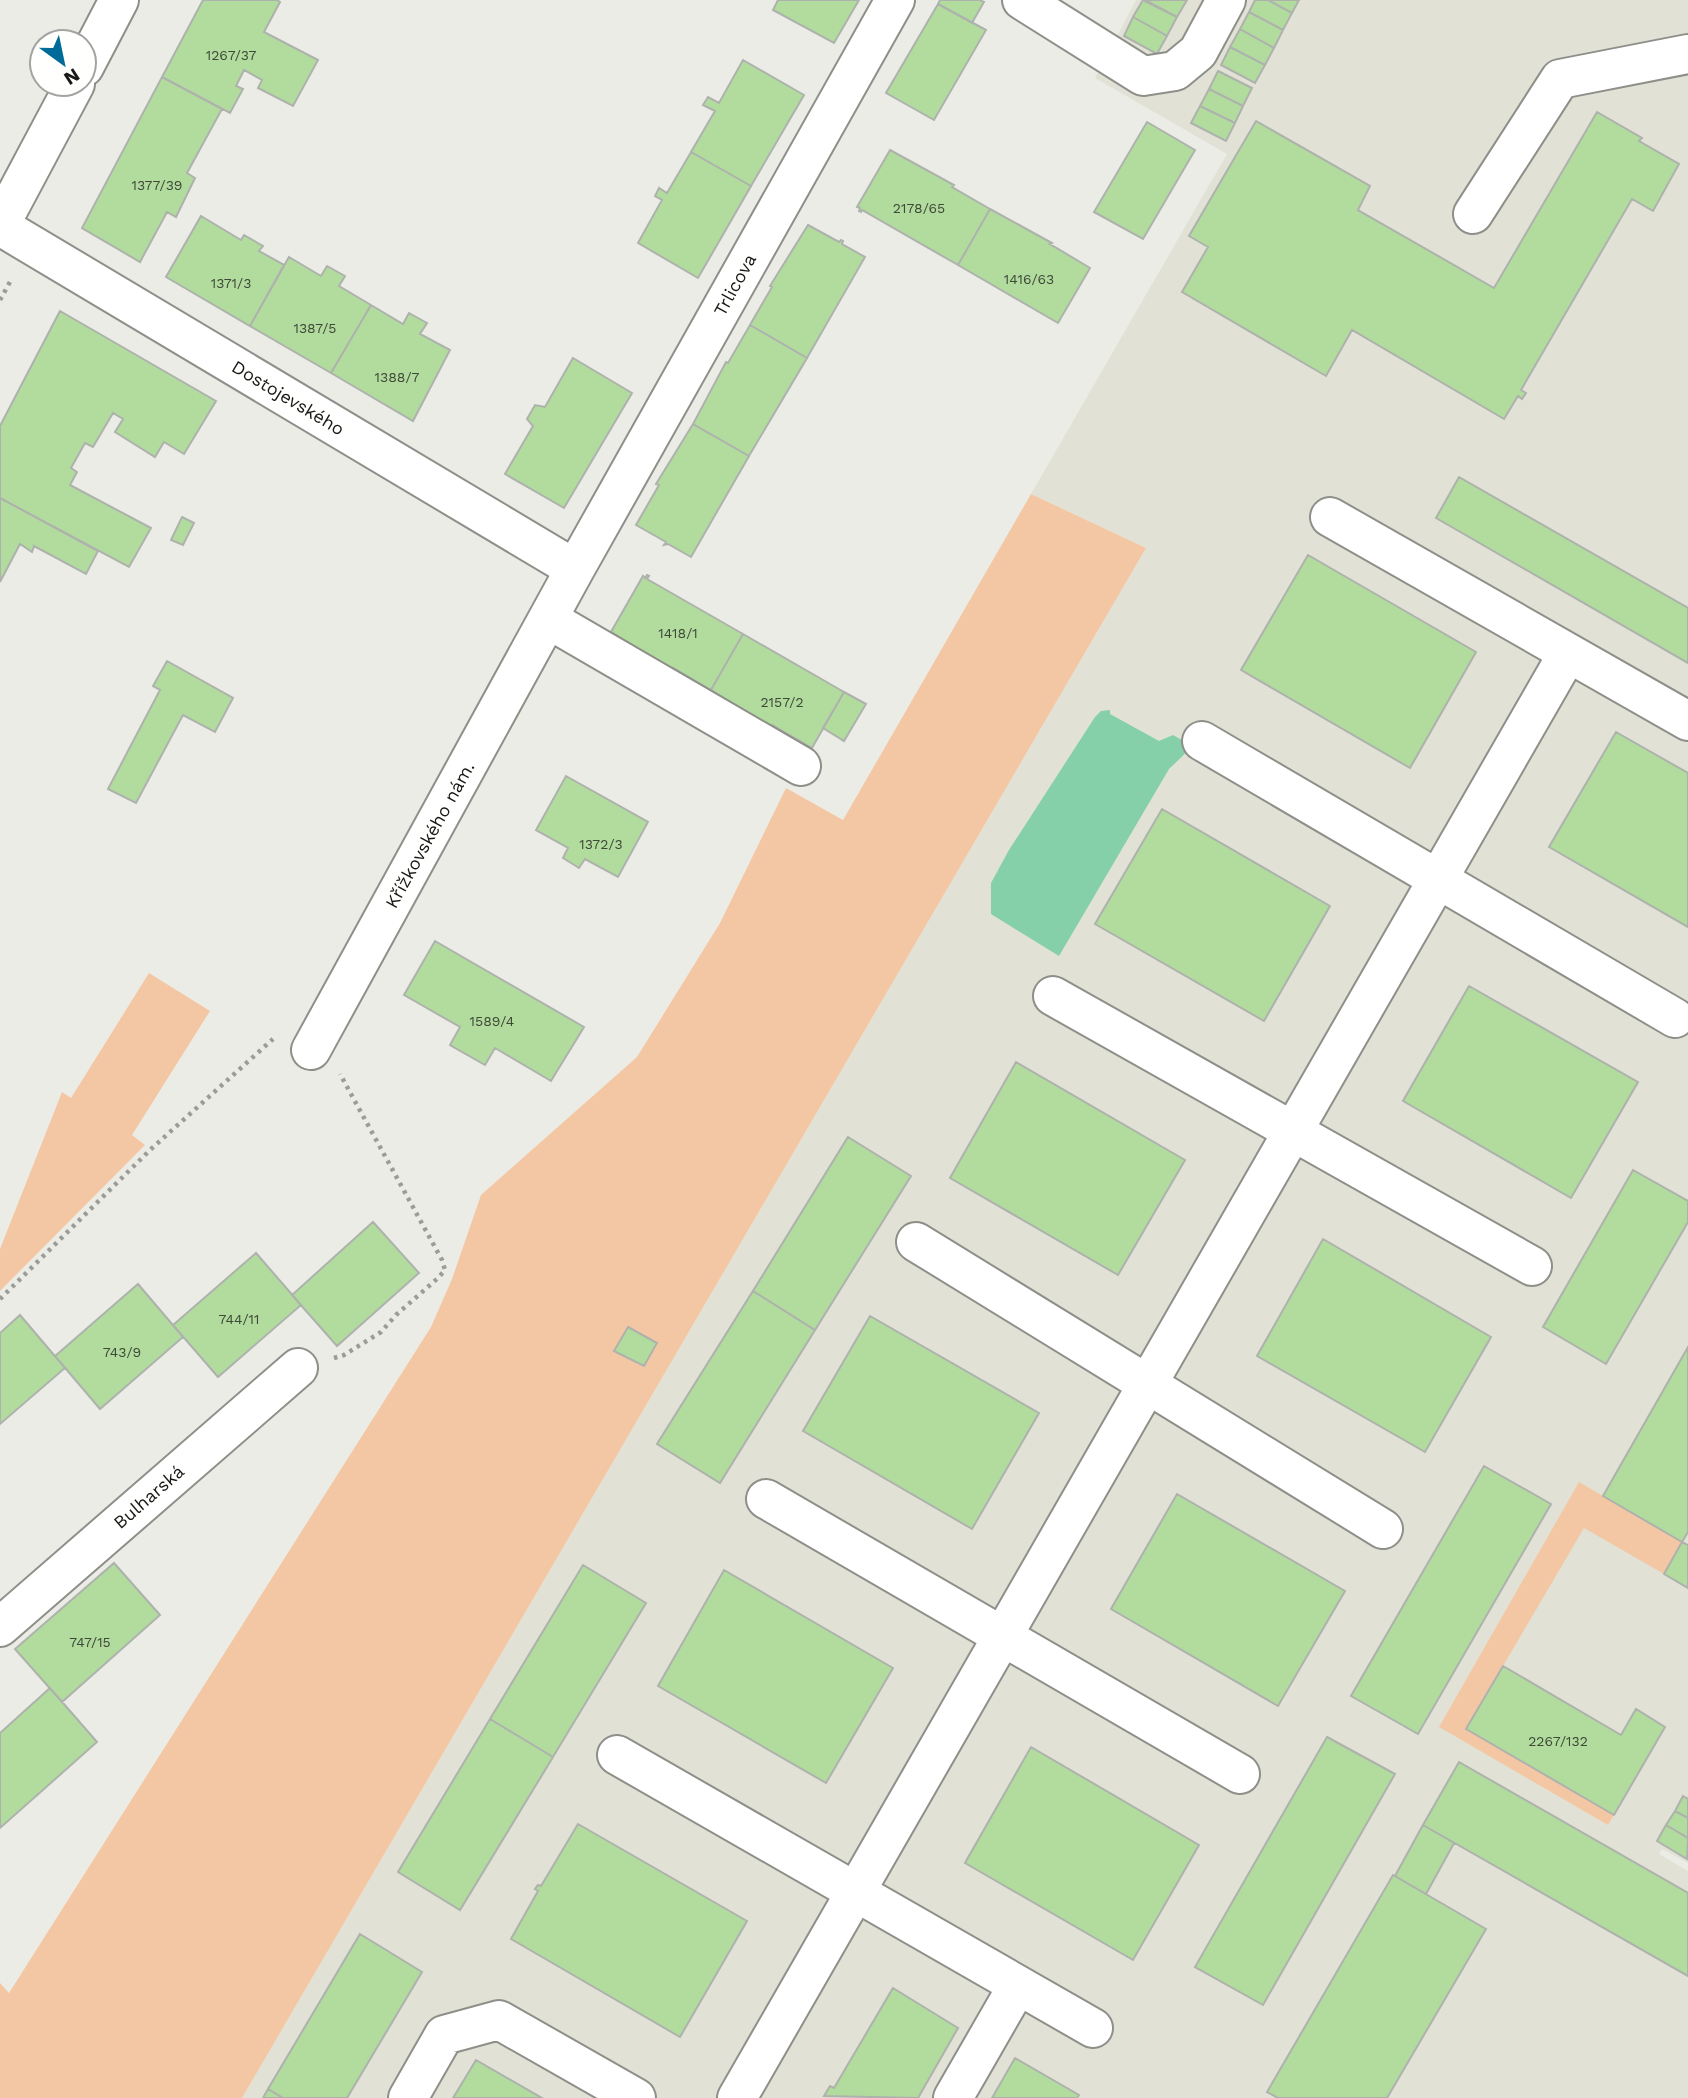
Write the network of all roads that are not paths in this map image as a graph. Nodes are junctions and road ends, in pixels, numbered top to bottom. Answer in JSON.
{"nodes":[{"id":1,"x":120,"y":0,"type":"edge"},
{"id":2,"x":895,"y":0,"type":"edge"},
{"id":3,"x":1022,"y":0,"type":"edge"},
{"id":4,"x":1226,"y":0,"type":"edge"},
{"id":5,"x":98,"y":41,"type":"edge"},
{"id":6,"x":1688,"y":54,"type":"edge"},
{"id":7,"x":65,"y":98,"type":"edge"},
{"id":8,"x":11,"y":176,"type":"edge"},
{"id":9,"x":1473,"y":214,"type":"dead end"},
{"id":10,"x":0,"y":226,"type":"edge"},
{"id":11,"x":1330,"y":517,"type":"dead end"},
{"id":12,"x":575,"y":569,"type":"junction"},
{"id":13,"x":548,"y":620,"type":"junction"},
{"id":14,"x":1568,"y":653,"type":"junction"},
{"id":15,"x":1688,"y":721,"type":"edge"},
{"id":16,"x":1202,"y":741,"type":"dead end"},
{"id":17,"x":801,"y":765,"type":"dead end"},
{"id":18,"x":1437,"y":879,"type":"junction"},
{"id":19,"x":1053,"y":996,"type":"dead end"},
{"id":20,"x":1675,"y":1018,"type":"dead end"},
{"id":21,"x":311,"y":1050,"type":"road end"},
{"id":22,"x":1293,"y":1132,"type":"junction"},
{"id":23,"x":916,"y":1242,"type":"dead end"},
{"id":24,"x":1532,"y":1266,"type":"dead end"},
{"id":25,"x":298,"y":1368,"type":"road end"},
{"id":26,"x":1147,"y":1384,"type":"junction"},
{"id":27,"x":766,"y":1499,"type":"dead end"},
{"id":28,"x":1383,"y":1529,"type":"dead end"},
{"id":29,"x":0,"y":1627,"type":"edge"},
{"id":30,"x":1002,"y":1636,"type":"junction"},
{"id":31,"x":618,"y":1755,"type":"dead end"},
{"id":32,"x":1240,"y":1774,"type":"dead end"},
{"id":33,"x":855,"y":1891,"type":"junction"},
{"id":34,"x":1018,"y":1985,"type":"junction"},
{"id":35,"x":1093,"y":2028,"type":"dead end"},
{"id":36,"x":408,"y":2098,"type":"edge"},
{"id":37,"x":636,"y":2098,"type":"edge"},
{"id":38,"x":737,"y":2098,"type":"edge"},
{"id":39,"x":953,"y":2098,"type":"edge"}],
"edges":[{"from":1,"to":5,"type":"street"},
{"from":2,"to":12,"type":"street","name":"Trlicova"},
{"from":3,"to":4,"type":"street"},
{"from":6,"to":9,"type":"street"},
{"from":7,"to":8,"type":"street"},
{"from":8,"to":10,"type":"street"},
{"from":10,"to":12,"type":"street","name":"Dostojevského"},
{"from":11,"to":14,"type":"street"},
{"from":12,"to":13,"type":"street","name":"Křížkovského nám."},
{"from":13,"to":17,"type":"street"},
{"from":13,"to":21,"type":"street","name":"Křížkovského nám."},
{"from":14,"to":15,"type":"street"},
{"from":14,"to":18,"type":"street"},
{"from":16,"to":18,"type":"street"},
{"from":18,"to":20,"type":"street"},
{"from":18,"to":22,"type":"street"},
{"from":19,"to":22,"type":"street"},
{"from":22,"to":24,"type":"street"},
{"from":22,"to":26,"type":"street"},
{"from":23,"to":26,"type":"street"},
{"from":25,"to":29,"type":"street","name":"Bulharská"},
{"from":26,"to":28,"type":"street"},
{"from":26,"to":30,"type":"street"},
{"from":27,"to":30,"type":"street"},
{"from":30,"to":32,"type":"street"},
{"from":30,"to":33,"type":"street"},
{"from":31,"to":33,"type":"street"},
{"from":33,"to":34,"type":"street"},
{"from":33,"to":38,"type":"street"},
{"from":34,"to":35,"type":"street"},
{"from":34,"to":39,"type":"street"},
{"from":36,"to":37,"type":"street"}]}
